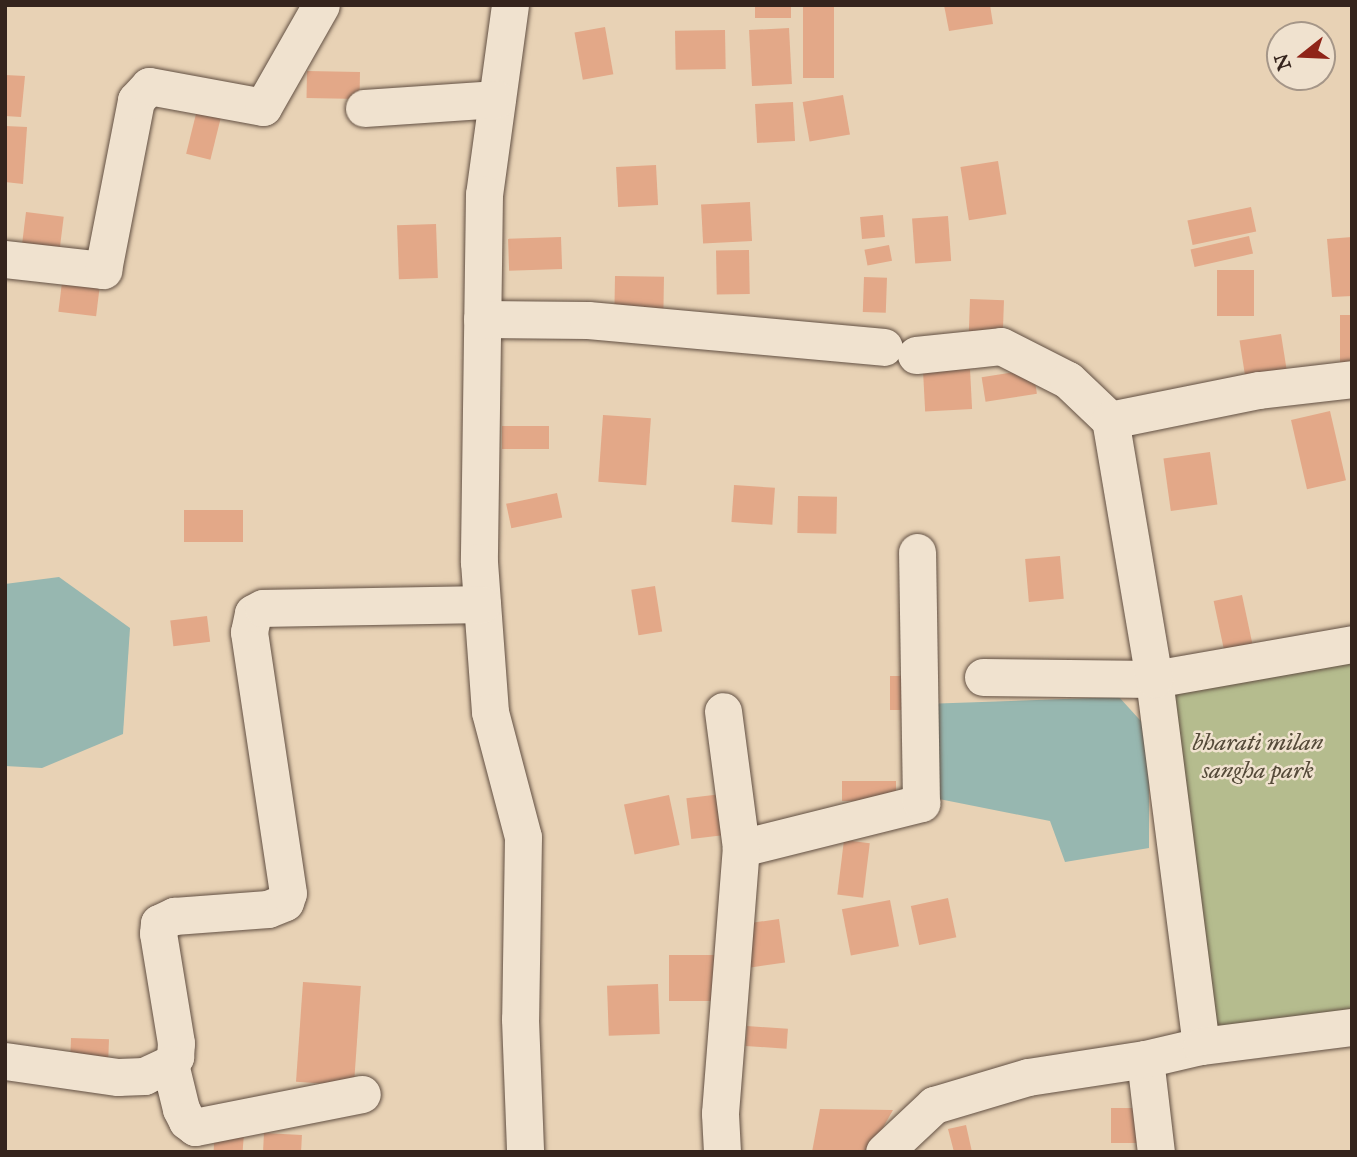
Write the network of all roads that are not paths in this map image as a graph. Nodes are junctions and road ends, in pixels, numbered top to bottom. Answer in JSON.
{"nodes":[{"id":1,"x":321,"y":5,"type":"edge"},
{"id":2,"x":510,"y":5,"type":"edge"},
{"id":3,"x":497,"y":99,"type":"junction"},
{"id":4,"x":364,"y":108,"type":"dead end"},
{"id":5,"x":5,"y":259,"type":"edge"},
{"id":6,"x":482,"y":319,"type":"junction"},
{"id":7,"x":1352,"y":379,"type":"edge"},
{"id":8,"x":1110,"y":420,"type":"junction"},
{"id":9,"x":917,"y":552,"type":"dead end"},
{"id":10,"x":482,"y":604,"type":"junction"},
{"id":11,"x":1352,"y":644,"type":"edge"},
{"id":12,"x":983,"y":677,"type":"dead end"},
{"id":13,"x":1154,"y":679,"type":"junction"},
{"id":14,"x":723,"y":711,"type":"dead end"},
{"id":15,"x":740,"y":848,"type":"junction"},
{"id":16,"x":1352,"y":1027,"type":"edge"},
{"id":17,"x":1201,"y":1046,"type":"junction"},
{"id":18,"x":1145,"y":1059,"type":"junction"},
{"id":19,"x":5,"y":1061,"type":"edge"},
{"id":20,"x":170,"y":1065,"type":"junction"},
{"id":21,"x":362,"y":1094,"type":"dead end"},
{"id":22,"x":525,"y":1152,"type":"edge"},
{"id":23,"x":722,"y":1152,"type":"edge"},
{"id":24,"x":884,"y":1152,"type":"edge"},
{"id":25,"x":1156,"y":1152,"type":"edge"}],
"edges":[{"from":1,"to":5,"type":"street"},
{"from":2,"to":3,"type":"street"},
{"from":3,"to":4,"type":"street"},
{"from":3,"to":6,"type":"street"},
{"from":6,"to":8,"type":"street"},
{"from":6,"to":10,"type":"street"},
{"from":7,"to":8,"type":"street"},
{"from":8,"to":13,"type":"street"},
{"from":9,"to":15,"type":"street"},
{"from":10,"to":20,"type":"street"},
{"from":10,"to":22,"type":"street"},
{"from":11,"to":13,"type":"street"},
{"from":12,"to":13,"type":"street"},
{"from":13,"to":17,"type":"street"},
{"from":14,"to":15,"type":"street"},
{"from":15,"to":23,"type":"street"},
{"from":16,"to":17,"type":"street"},
{"from":17,"to":18,"type":"street"},
{"from":18,"to":24,"type":"street"},
{"from":18,"to":25,"type":"street"},
{"from":19,"to":20,"type":"street"},
{"from":20,"to":21,"type":"street"}]}
